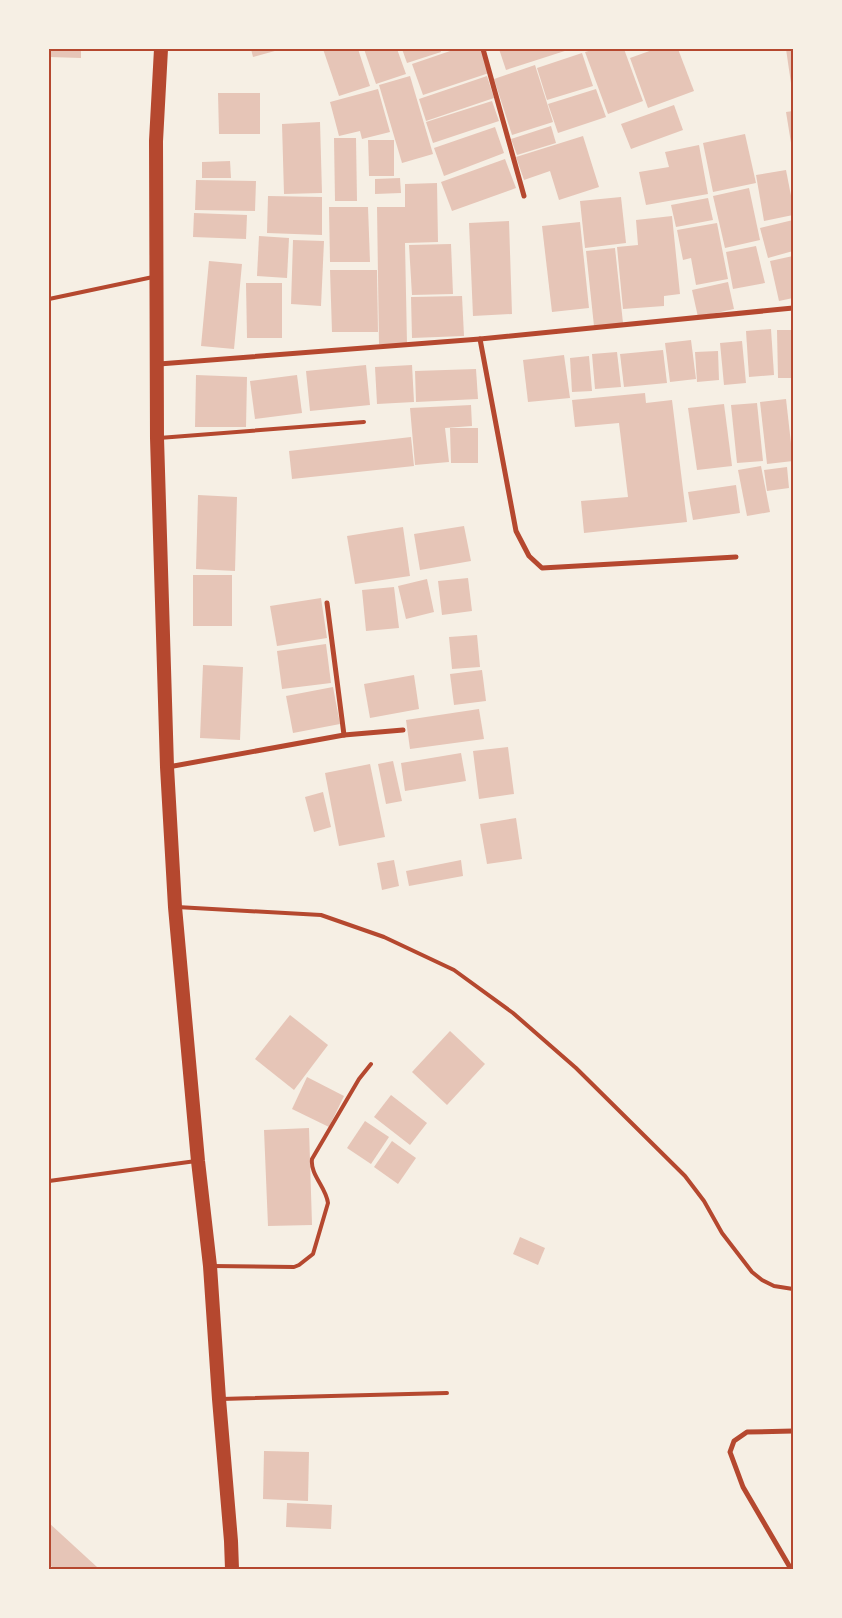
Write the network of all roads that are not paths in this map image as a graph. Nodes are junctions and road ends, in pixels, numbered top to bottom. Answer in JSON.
{"nodes":[{"id":1,"x":161,"y":49,"type":"edge"},
{"id":2,"x":483,"y":49,"type":"edge"},
{"id":3,"x":524,"y":196,"type":"dead end"},
{"id":4,"x":157,"y":276,"type":"junction"},
{"id":5,"x":49,"y":299,"type":"edge"},
{"id":6,"x":793,"y":308,"type":"edge"},
{"id":7,"x":480,"y":339,"type":"junction"},
{"id":8,"x":157,"y":364,"type":"junction"},
{"id":9,"x":364,"y":422,"type":"dead end"},
{"id":10,"x":157,"y":438,"type":"junction"},
{"id":11,"x":736,"y":557,"type":"dead end"},
{"id":12,"x":327,"y":603,"type":"dead end"},
{"id":13,"x":403,"y":730,"type":"dead end"},
{"id":14,"x":344,"y":735,"type":"junction"},
{"id":15,"x":167,"y":767,"type":"junction"},
{"id":16,"x":175,"y":907,"type":"junction"},
{"id":17,"x":371,"y":1064,"type":"dead end"},
{"id":18,"x":198,"y":1161,"type":"junction"},
{"id":19,"x":49,"y":1181,"type":"edge"},
{"id":20,"x":210,"y":1266,"type":"junction"},
{"id":21,"x":793,"y":1289,"type":"edge"},
{"id":22,"x":447,"y":1393,"type":"dead end"},
{"id":23,"x":219,"y":1400,"type":"junction"},
{"id":24,"x":793,"y":1431,"type":"edge"},
{"id":25,"x":232,"y":1569,"type":"edge"},
{"id":26,"x":791,"y":1569,"type":"edge"}],
"edges":[{"from":1,"to":4,"type":"highway"},
{"from":2,"to":3,"type":"street"},
{"from":4,"to":5,"type":"lane"},
{"from":4,"to":8,"type":"highway"},
{"from":6,"to":7,"type":"street"},
{"from":7,"to":8,"type":"street"},
{"from":7,"to":11,"type":"street"},
{"from":8,"to":10,"type":"highway"},
{"from":9,"to":10,"type":"lane"},
{"from":10,"to":15,"type":"highway"},
{"from":12,"to":14,"type":"street"},
{"from":13,"to":14,"type":"street"},
{"from":14,"to":15,"type":"street"},
{"from":15,"to":16,"type":"highway"},
{"from":16,"to":18,"type":"highway"},
{"from":16,"to":21,"type":"lane"},
{"from":17,"to":20,"type":"lane"},
{"from":18,"to":19,"type":"lane"},
{"from":18,"to":20,"type":"highway"},
{"from":20,"to":23,"type":"highway"},
{"from":22,"to":23,"type":"lane"},
{"from":23,"to":25,"type":"highway"},
{"from":24,"to":26,"type":"street"}]}
